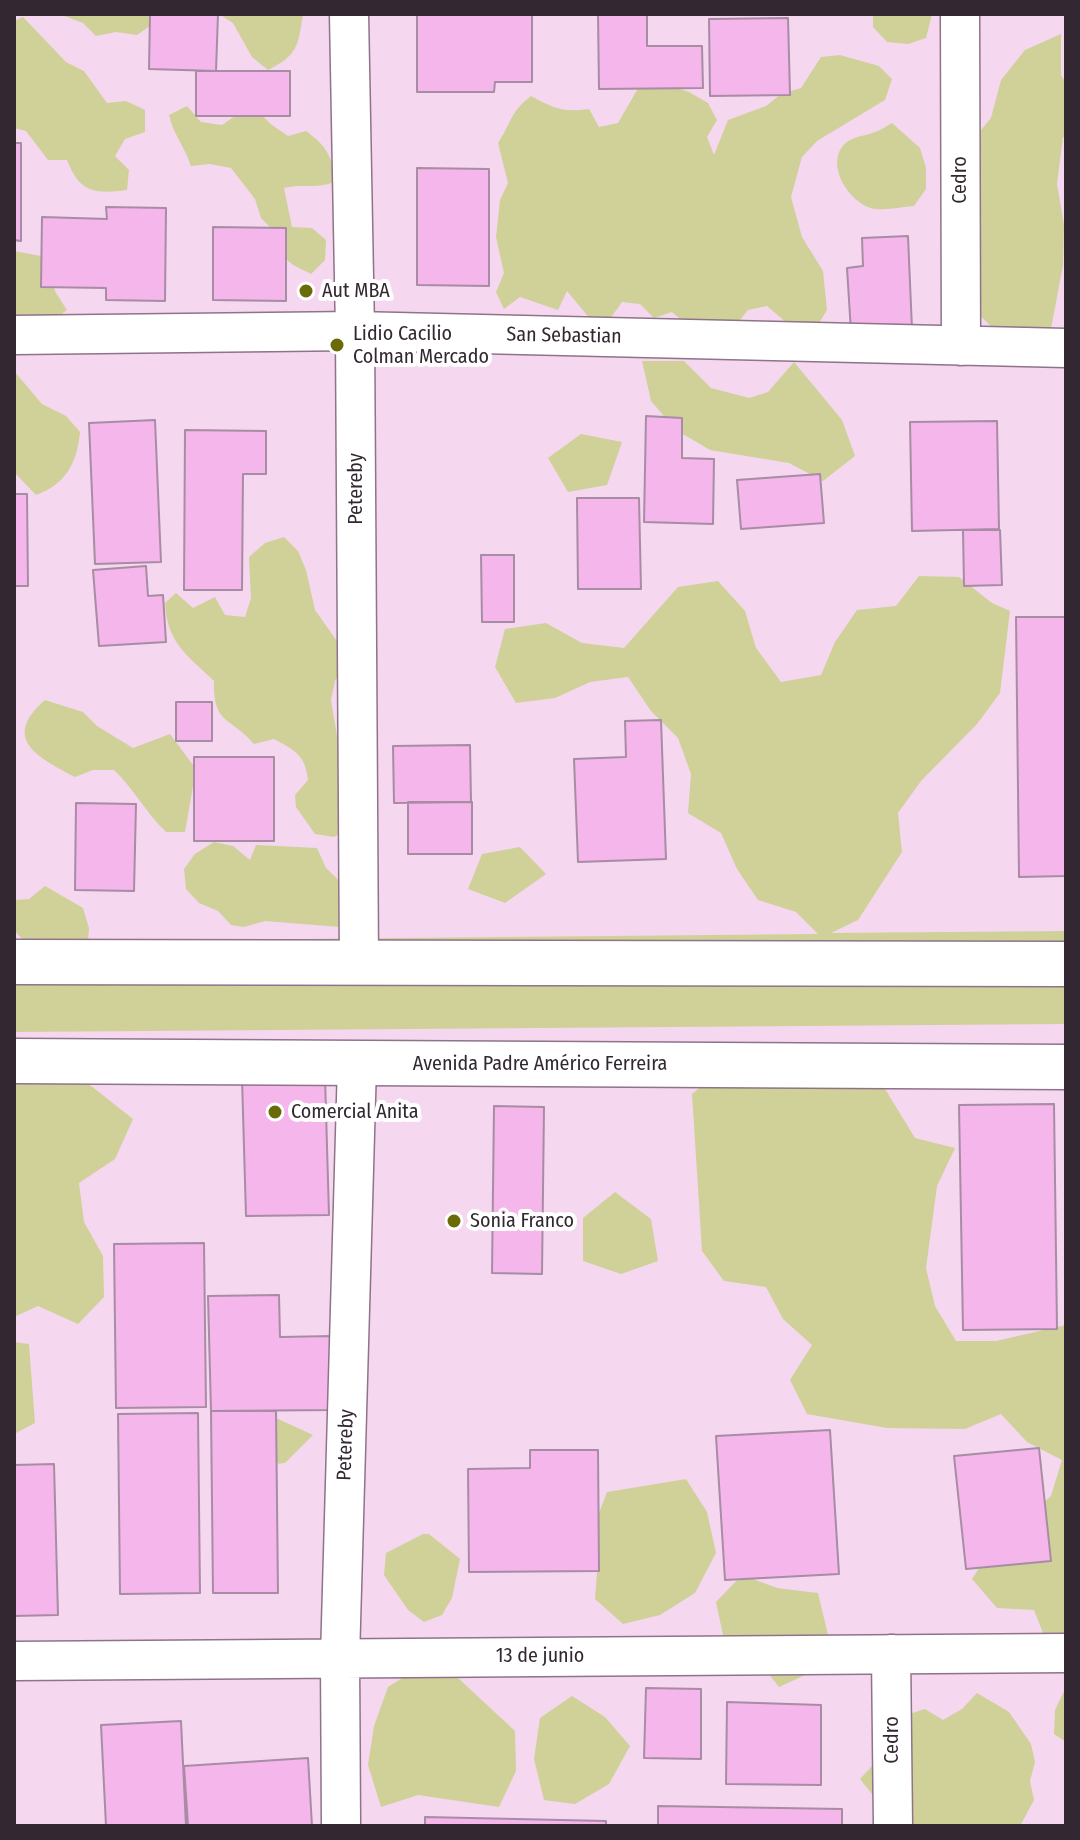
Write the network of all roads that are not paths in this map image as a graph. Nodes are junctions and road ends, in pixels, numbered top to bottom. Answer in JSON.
{"nodes":[{"id":1,"x":349,"y":14,"type":"edge"},
{"id":2,"x":960,"y":14,"type":"edge"},
{"id":3,"x":355,"y":331,"type":"junction"},
{"id":4,"x":14,"y":335,"type":"edge"},
{"id":5,"x":961,"y":346,"type":"junction"},
{"id":6,"x":1066,"y":348,"type":"edge"},
{"id":7,"x":14,"y":962,"type":"edge"},
{"id":8,"x":359,"y":963,"type":"junction"},
{"id":9,"x":1066,"y":964,"type":"edge"},
{"id":10,"x":14,"y":1061,"type":"edge"},
{"id":11,"x":357,"y":1064,"type":"junction"},
{"id":12,"x":1066,"y":1067,"type":"edge"},
{"id":13,"x":1066,"y":1653,"type":"edge"},
{"id":14,"x":891,"y":1654,"type":"junction"},
{"id":15,"x":340,"y":1658,"type":"junction"},
{"id":16,"x":14,"y":1661,"type":"edge"},
{"id":17,"x":341,"y":1826,"type":"edge"},
{"id":18,"x":893,"y":1826,"type":"edge"}],
"edges":[{"from":1,"to":3,"type":"street","name":"Petereby"},
{"from":2,"to":5,"type":"street","name":"Cedro"},
{"from":3,"to":4,"type":"street","name":"San Sebastian"},
{"from":3,"to":5,"type":"street","name":"San Sebastian"},
{"from":3,"to":8,"type":"street","name":"Petereby"},
{"from":5,"to":6,"type":"street","name":"San Sebastian"},
{"from":7,"to":8,"type":"street"},
{"from":8,"to":9,"type":"street"},
{"from":10,"to":11,"type":"street","name":"Avenida Padre Américo Ferreira"},
{"from":11,"to":12,"type":"street","name":"Avenida Padre Américo Ferreira"},
{"from":11,"to":15,"type":"street","name":"Petereby"},
{"from":13,"to":14,"type":"street","name":"13 de junio"},
{"from":14,"to":15,"type":"street","name":"13 de junio"},
{"from":14,"to":18,"type":"street","name":"Cedro"},
{"from":15,"to":16,"type":"street","name":"13 de junio"},
{"from":15,"to":17,"type":"street","name":"Petereby"}]}
